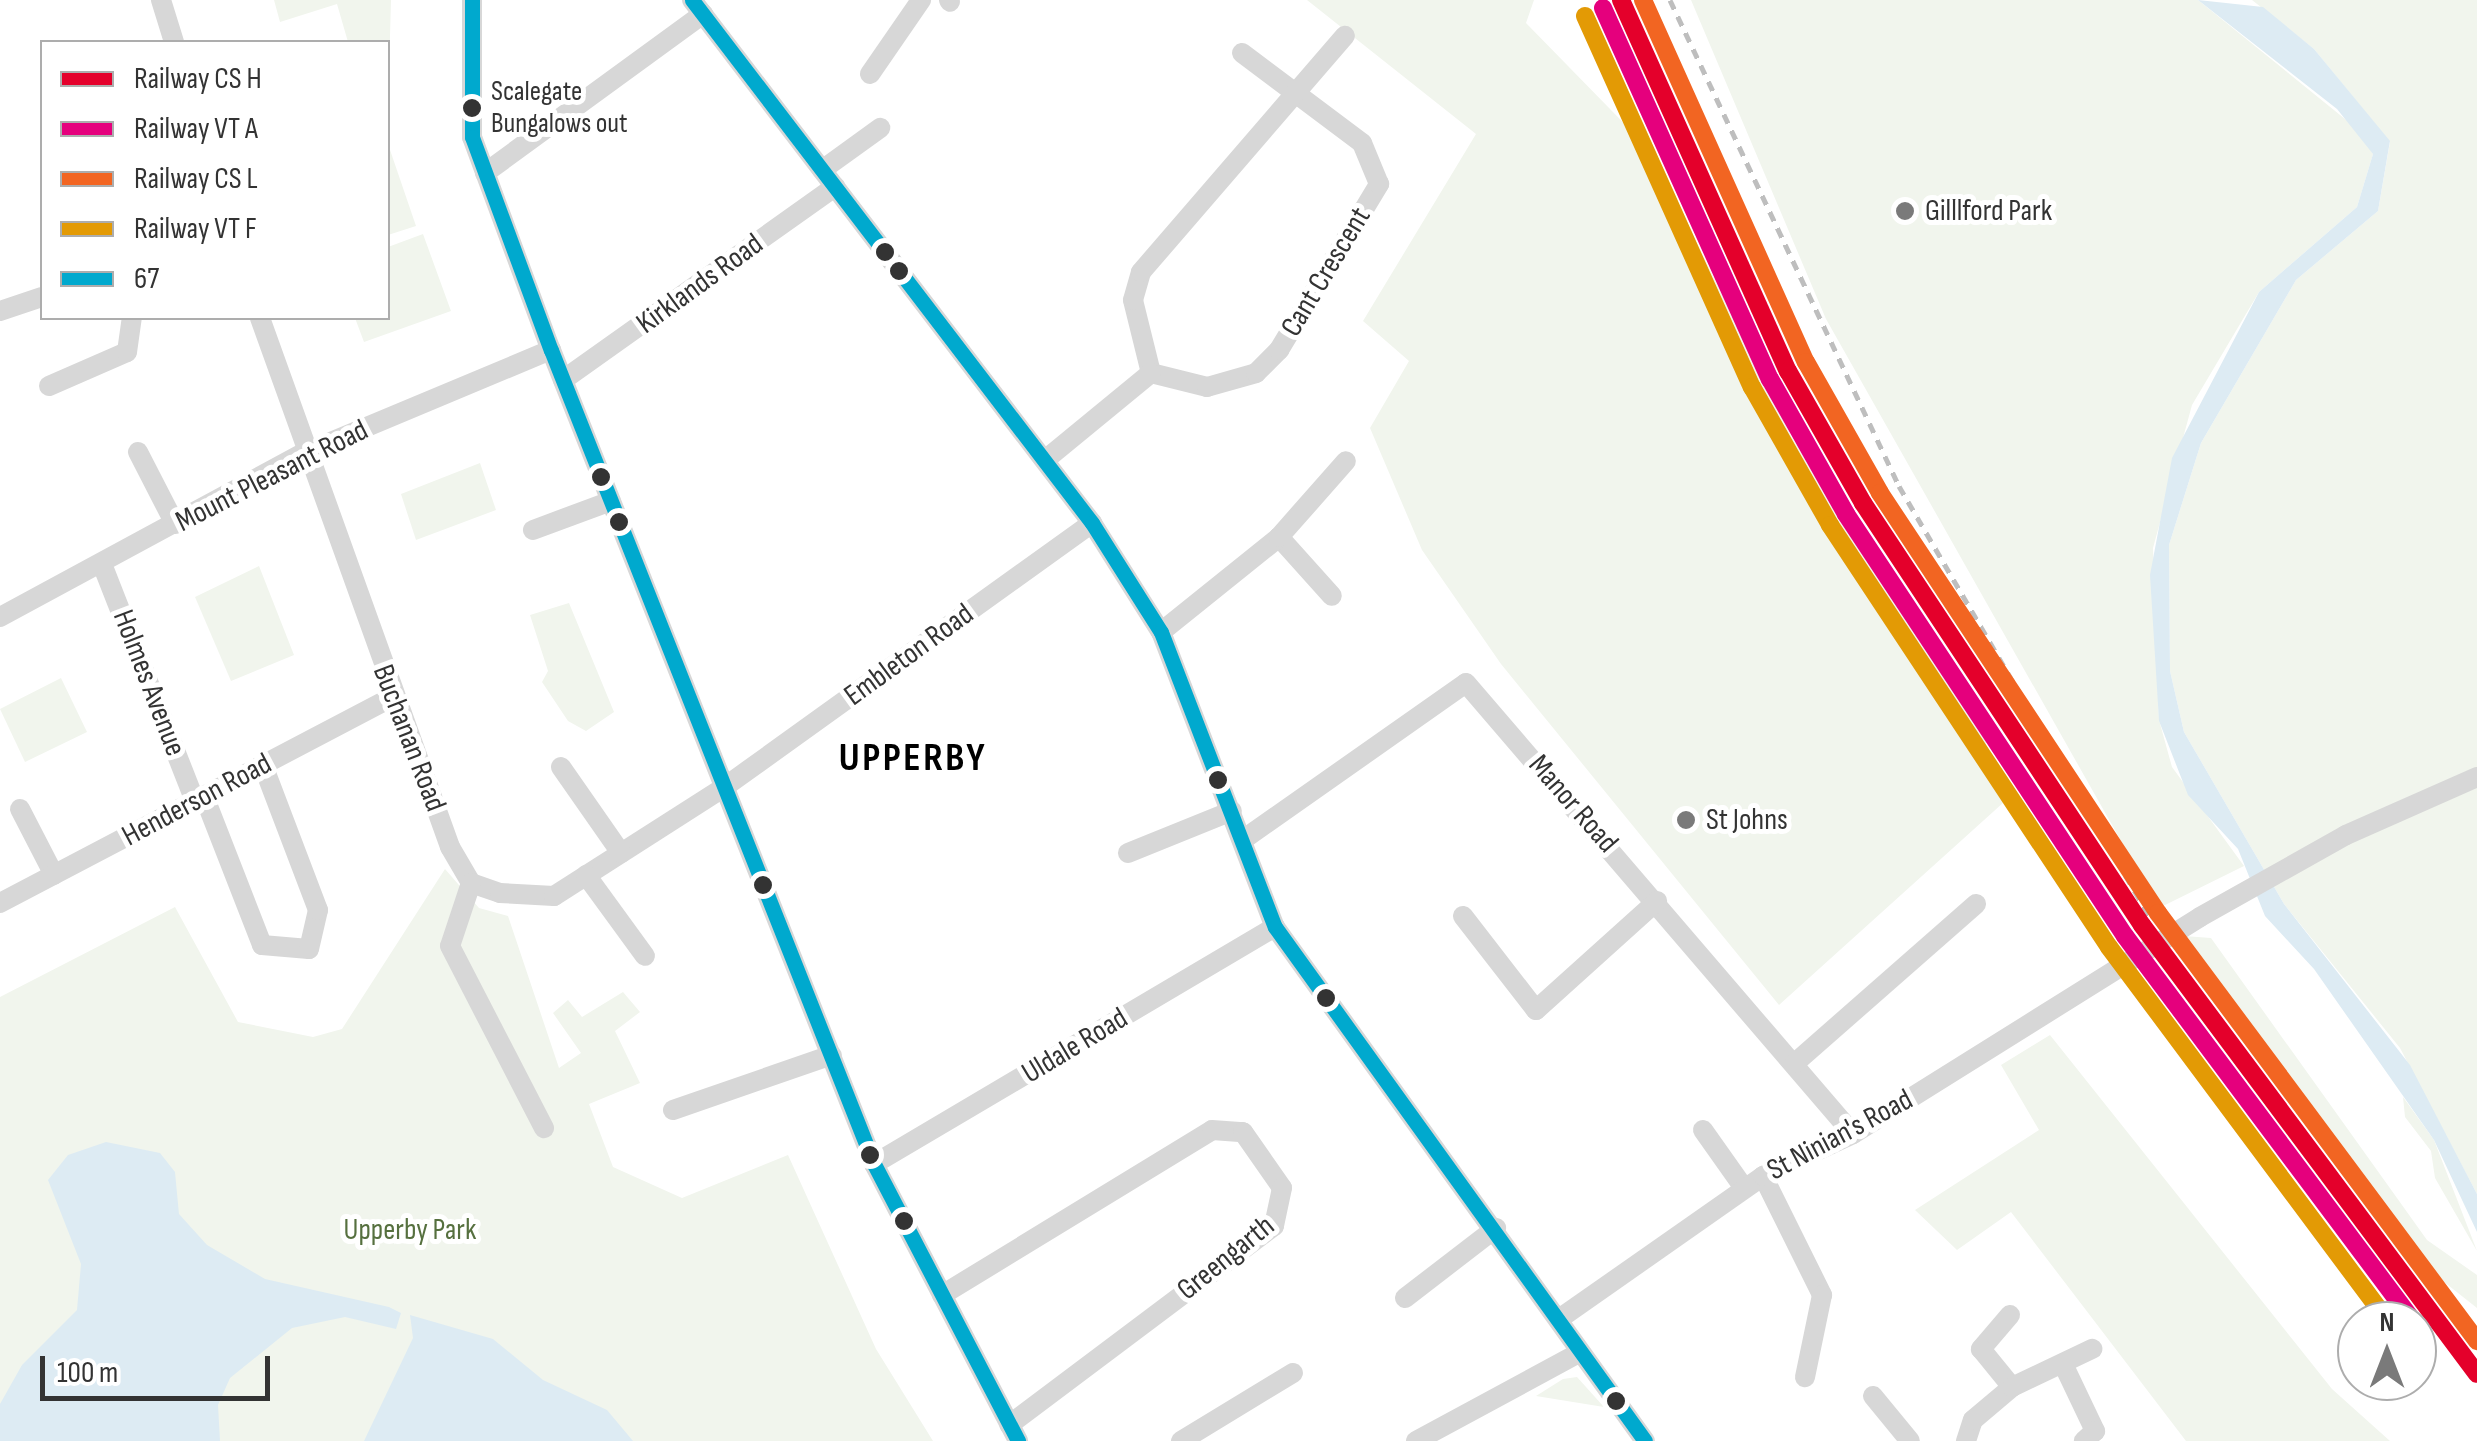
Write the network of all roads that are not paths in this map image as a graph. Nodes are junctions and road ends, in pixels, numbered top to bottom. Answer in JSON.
{"nodes":[{"id":1,"x":161,"y":0,"type":"edge"},
{"id":2,"x":472,"y":0,"type":"edge"},
{"id":3,"x":921,"y":0,"type":"edge"},
{"id":4,"x":698,"y":7,"type":"edge"},
{"id":5,"x":1344,"y":36,"type":"dead end"},
{"id":6,"x":173,"y":40,"type":"edge"},
{"id":7,"x":1242,"y":53,"type":"dead end"},
{"id":8,"x":870,"y":74,"type":"dead end"},
{"id":9,"x":1298,"y":91,"type":"junction"},
{"id":10,"x":880,"y":128,"type":"dead end"},
{"id":11,"x":486,"y":173,"type":"junction"},
{"id":12,"x":829,"y":178,"type":"junction"},
{"id":13,"x":40,"y":298,"type":"edge"},
{"id":14,"x":0,"y":311,"type":"edge"},
{"id":15,"x":132,"y":320,"type":"edge"},
{"id":16,"x":261,"y":320,"type":"edge"},
{"id":17,"x":551,"y":350,"type":"junction"},
{"id":18,"x":1151,"y":373,"type":"junction"},
{"id":19,"x":563,"y":380,"type":"junction"},
{"id":20,"x":50,"y":386,"type":"dead end"},
{"id":21,"x":138,"y":452,"type":"dead end"},
{"id":22,"x":302,"y":454,"type":"junction"},
{"id":23,"x":1045,"y":460,"type":"junction"},
{"id":24,"x":1346,"y":461,"type":"dead end"},
{"id":25,"x":610,"y":501,"type":"junction"},
{"id":26,"x":175,"y":524,"type":"junction"},
{"id":27,"x":1092,"y":524,"type":"junction"},
{"id":28,"x":533,"y":530,"type":"dead end"},
{"id":29,"x":1279,"y":537,"type":"junction"},
{"id":30,"x":102,"y":564,"type":"junction"},
{"id":31,"x":1332,"y":596,"type":"dead end"},
{"id":32,"x":0,"y":617,"type":"edge"},
{"id":33,"x":1161,"y":632,"type":"junction"},
{"id":34,"x":394,"y":696,"type":"junction"},
{"id":35,"x":263,"y":765,"type":"junction"},
{"id":36,"x":561,"y":767,"type":"dead end"},
{"id":37,"x":2477,"y":778,"type":"edge"},
{"id":38,"x":726,"y":786,"type":"junction"},
{"id":39,"x":200,"y":798,"type":"junction"},
{"id":40,"x":20,"y":808,"type":"dead end"},
{"id":41,"x":1232,"y":811,"type":"junction"},
{"id":42,"x":1244,"y":838,"type":"junction"},
{"id":43,"x":621,"y":853,"type":"junction"},
{"id":44,"x":1128,"y":853,"type":"dead end"},
{"id":45,"x":54,"y":874,"type":"junction"},
{"id":46,"x":586,"y":875,"type":"junction"},
{"id":47,"x":471,"y":884,"type":"junction"},
{"id":48,"x":1657,"y":901,"type":"junction"},
{"id":49,"x":0,"y":903,"type":"edge"},
{"id":50,"x":1976,"y":904,"type":"dead end"},
{"id":51,"x":1463,"y":916,"type":"dead end"},
{"id":52,"x":1275,"y":927,"type":"junction"},
{"id":53,"x":645,"y":956,"type":"dead end"},
{"id":54,"x":832,"y":1055,"type":"junction"},
{"id":55,"x":1795,"y":1063,"type":"junction"},
{"id":56,"x":673,"y":1110,"type":"dead end"},
{"id":57,"x":544,"y":1128,"type":"dead end"},
{"id":58,"x":1703,"y":1130,"type":"dead end"},
{"id":59,"x":1853,"y":1134,"type":"junction"},
{"id":60,"x":874,"y":1164,"type":"junction"},
{"id":61,"x":1763,"y":1176,"type":"junction"},
{"id":62,"x":1744,"y":1188,"type":"junction"},
{"id":63,"x":1496,"y":1228,"type":"junction"},
{"id":64,"x":942,"y":1295,"type":"junction"},
{"id":65,"x":1404,"y":1298,"type":"dead end"},
{"id":66,"x":2010,"y":1316,"type":"dead end"},
{"id":67,"x":1558,"y":1319,"type":"junction"},
{"id":68,"x":2092,"y":1349,"type":"dead end"},
{"id":69,"x":1579,"y":1353,"type":"junction"},
{"id":70,"x":2065,"y":1368,"type":"junction"},
{"id":71,"x":1294,"y":1373,"type":"dead end"},
{"id":72,"x":1805,"y":1377,"type":"dead end"},
{"id":73,"x":2012,"y":1386,"type":"junction"},
{"id":74,"x":1873,"y":1396,"type":"dead end"},
{"id":75,"x":1013,"y":1433,"type":"edge"},
{"id":76,"x":1181,"y":1441,"type":"edge"},
{"id":77,"x":1416,"y":1441,"type":"edge"},
{"id":78,"x":1645,"y":1441,"type":"edge"},
{"id":79,"x":1910,"y":1441,"type":"edge"},
{"id":80,"x":1966,"y":1441,"type":"edge"},
{"id":81,"x":2084,"y":1441,"type":"edge"}],
"edges":[{"from":1,"to":6,"type":"street"},
{"from":2,"to":11,"type":"street"},
{"from":3,"to":8,"type":"street"},
{"from":4,"to":11,"type":"street"},
{"from":4,"to":12,"type":"street"},
{"from":5,"to":9,"type":"street"},
{"from":7,"to":9,"type":"street"},
{"from":9,"to":18,"type":"street"},
{"from":9,"to":18,"type":"street","name":"Cant Crescent"},
{"from":10,"to":12,"type":"street","name":"Kirklands Road"},
{"from":11,"to":17,"type":"street"},
{"from":12,"to":19,"type":"street","name":"Kirklands Road"},
{"from":12,"to":23,"type":"street"},
{"from":13,"to":14,"type":"street"},
{"from":15,"to":20,"type":"street"},
{"from":16,"to":22,"type":"street","name":"Buchanan Road"},
{"from":17,"to":19,"type":"street"},
{"from":17,"to":22,"type":"street","name":"Mount Pleasant Road"},
{"from":18,"to":23,"type":"street"},
{"from":19,"to":25,"type":"street"},
{"from":21,"to":26,"type":"street"},
{"from":22,"to":26,"type":"street","name":"Mount Pleasant Road"},
{"from":22,"to":34,"type":"street","name":"Buchanan Road"},
{"from":23,"to":27,"type":"street"},
{"from":24,"to":29,"type":"street"},
{"from":25,"to":28,"type":"street"},
{"from":25,"to":38,"type":"street"},
{"from":26,"to":30,"type":"street","name":"Mount Pleasant Road"},
{"from":27,"to":33,"type":"street"},
{"from":27,"to":38,"type":"street","name":"Embleton Road"},
{"from":29,"to":31,"type":"street"},
{"from":29,"to":33,"type":"street"},
{"from":30,"to":32,"type":"street","name":"Mount Pleasant Road"},
{"from":30,"to":39,"type":"street","name":"Holmes Avenue"},
{"from":33,"to":41,"type":"street"},
{"from":34,"to":35,"type":"street","name":"Henderson Road"},
{"from":34,"to":47,"type":"street","name":"Buchanan Road"},
{"from":35,"to":39,"type":"street","name":"Henderson Road"},
{"from":35,"to":39,"type":"street","name":"Holmes Avenue"},
{"from":36,"to":43,"type":"street"},
{"from":37,"to":59,"type":"street","name":"St Ninian's Road"},
{"from":38,"to":43,"type":"street"},
{"from":38,"to":54,"type":"street"},
{"from":39,"to":45,"type":"street","name":"Henderson Road"},
{"from":40,"to":45,"type":"street"},
{"from":41,"to":42,"type":"street"},
{"from":41,"to":44,"type":"street"},
{"from":42,"to":48,"type":"street","name":"Manor Road"},
{"from":42,"to":52,"type":"street"},
{"from":43,"to":46,"type":"street"},
{"from":45,"to":49,"type":"street","name":"Henderson Road"},
{"from":46,"to":47,"type":"street"},
{"from":46,"to":53,"type":"street"},
{"from":47,"to":57,"type":"street"},
{"from":48,"to":51,"type":"street"},
{"from":48,"to":55,"type":"street","name":"Manor Road"},
{"from":50,"to":55,"type":"street"},
{"from":52,"to":60,"type":"street","name":"Uldale Road"},
{"from":52,"to":63,"type":"street"},
{"from":54,"to":56,"type":"street"},
{"from":54,"to":60,"type":"street"},
{"from":55,"to":59,"type":"street","name":"Manor Road"},
{"from":58,"to":62,"type":"street"},
{"from":59,"to":61,"type":"street","name":"St Ninian's Road"},
{"from":60,"to":64,"type":"street"},
{"from":61,"to":62,"type":"street","name":"St Ninian's Road"},
{"from":61,"to":72,"type":"street"},
{"from":62,"to":67,"type":"street","name":"St Ninian's Road"},
{"from":63,"to":65,"type":"street"},
{"from":63,"to":67,"type":"street"},
{"from":64,"to":75,"type":"street"},
{"from":64,"to":75,"type":"street","name":"Greengarth"},
{"from":66,"to":73,"type":"street"},
{"from":67,"to":69,"type":"street"},
{"from":68,"to":70,"type":"street"},
{"from":69,"to":77,"type":"street"},
{"from":69,"to":78,"type":"street"},
{"from":70,"to":73,"type":"street"},
{"from":70,"to":81,"type":"street"},
{"from":71,"to":76,"type":"street"},
{"from":73,"to":80,"type":"street"},
{"from":74,"to":79,"type":"street"}]}
